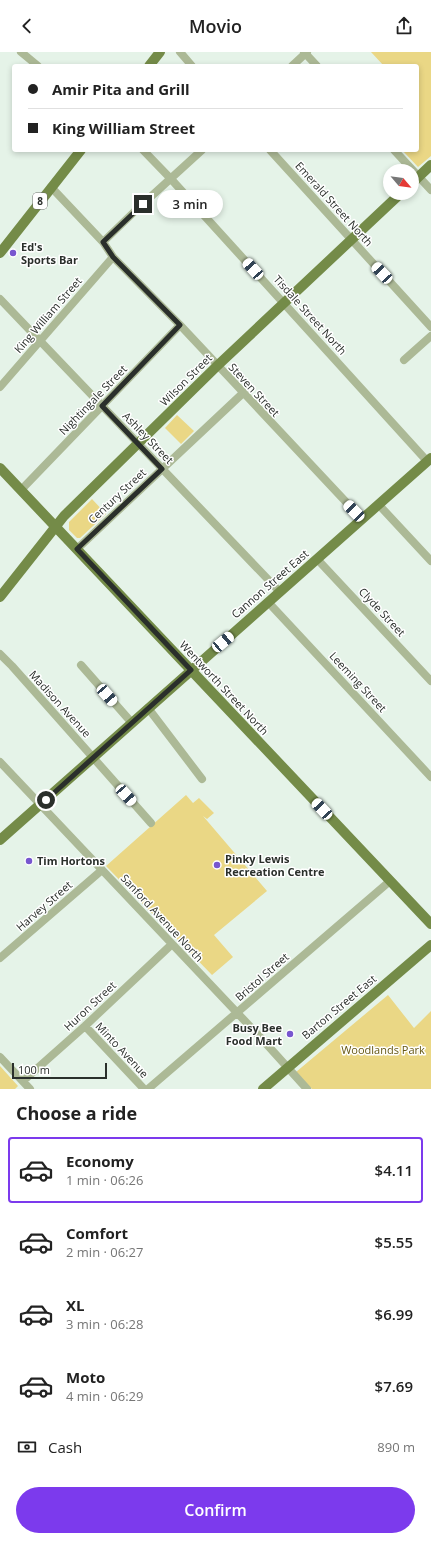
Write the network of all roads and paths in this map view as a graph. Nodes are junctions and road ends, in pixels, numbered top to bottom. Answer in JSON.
{"nodes":[{"id":1,"x":21,"y":52,"type":"edge"},
{"id":2,"x":160,"y":52,"type":"edge"},
{"id":3,"x":180,"y":52,"type":"edge"},
{"id":4,"x":306,"y":52,"type":"edge"},
{"id":5,"x":36,"y":64,"type":"edge"},
{"id":6,"x":151,"y":64,"type":"edge"},
{"id":7,"x":190,"y":64,"type":"edge"},
{"id":8,"x":294,"y":64,"type":"edge"},
{"id":9,"x":315,"y":64,"type":"edge"},
{"id":10,"x":79,"y":152,"type":"edge"},
{"id":11,"x":145,"y":152,"type":"edge"},
{"id":12,"x":200,"y":152,"type":"edge"},
{"id":13,"x":272,"y":152,"type":"edge"},
{"id":14,"x":395,"y":152,"type":"edge"},
{"id":15,"x":404,"y":164,"type":"edge"},
{"id":16,"x":431,"y":165,"type":"edge"},
{"id":17,"x":419,"y":176,"type":"edge"},
{"id":18,"x":171,"y":179,"type":"junction"},
{"id":19,"x":419,"y":182,"type":"edge"},
{"id":20,"x":51,"y":187,"type":"junction"},
{"id":21,"x":431,"y":190,"type":"edge"},
{"id":22,"x":393,"y":200,"type":"edge"},
{"id":23,"x":351,"y":239,"type":"junction"},
{"id":24,"x":103,"y":242,"type":"junction"},
{"id":25,"x":0,"y":253,"type":"edge"},
{"id":26,"x":113,"y":257,"type":"junction"},
{"id":27,"x":0,"y":299,"type":"edge"},
{"id":28,"x":284,"y":303,"type":"junction"},
{"id":29,"x":180,"y":325,"type":"junction"},
{"id":30,"x":431,"y":327,"type":"edge"},
{"id":31,"x":431,"y":336,"type":"edge"},
{"id":32,"x":40,"y":341,"type":"junction"},
{"id":33,"x":404,"y":360,"type":"dead end"},
{"id":34,"x":217,"y":366,"type":"junction"},
{"id":35,"x":0,"y":388,"type":"edge"},
{"id":36,"x":242,"y":394,"type":"junction"},
{"id":37,"x":102,"y":406,"type":"junction"},
{"id":38,"x":138,"y":444,"type":"junction"},
{"id":39,"x":429,"y":459,"type":"edge"},
{"id":40,"x":0,"y":468,"type":"edge"},
{"id":41,"x":162,"y":469,"type":"junction"},
{"id":42,"x":21,"y":490,"type":"junction"},
{"id":43,"x":378,"y":505,"type":"junction"},
{"id":44,"x":362,"y":519,"type":"junction"},
{"id":45,"x":56,"y":526,"type":"junction"},
{"id":46,"x":77,"y":549,"type":"junction"},
{"id":47,"x":317,"y":559,"type":"junction"},
{"id":48,"x":431,"y":561,"type":"edge"},
{"id":49,"x":280,"y":592,"type":"junction"},
{"id":50,"x":0,"y":597,"type":"edge"},
{"id":51,"x":268,"y":602,"type":"junction"},
{"id":52,"x":0,"y":654,"type":"edge"},
{"id":53,"x":81,"y":666,"type":"dead end"},
{"id":54,"x":191,"y":670,"type":"junction"},
{"id":55,"x":431,"y":681,"type":"edge"},
{"id":56,"x":148,"y":708,"type":"junction"},
{"id":57,"x":132,"y":723,"type":"junction"},
{"id":58,"x":93,"y":758,"type":"junction"},
{"id":59,"x":0,"y":762,"type":"edge"},
{"id":60,"x":431,"y":777,"type":"edge"},
{"id":61,"x":202,"y":779,"type":"dead end"},
{"id":62,"x":40,"y":805,"type":"junction"},
{"id":63,"x":151,"y":823,"type":"dead end"},
{"id":64,"x":0,"y":840,"type":"edge"},
{"id":65,"x":102,"y":870,"type":"junction"},
{"id":66,"x":390,"y":881,"type":"junction"},
{"id":67,"x":431,"y":924,"type":"edge"},
{"id":68,"x":172,"y":945,"type":"junction"},
{"id":69,"x":431,"y":945,"type":"edge"},
{"id":70,"x":0,"y":958,"type":"edge"},
{"id":71,"x":237,"y":1013,"type":"junction"},
{"id":72,"x":85,"y":1026,"type":"junction"},
{"id":73,"x":0,"y":1058,"type":"edge"},
{"id":74,"x":288,"y":1068,"type":"junction"},
{"id":75,"x":23,"y":1081,"type":"junction"},
{"id":76,"x":30,"y":1089,"type":"edge"},
{"id":77,"x":144,"y":1089,"type":"edge"},
{"id":78,"x":148,"y":1089,"type":"edge"},
{"id":79,"x":263,"y":1089,"type":"edge"},
{"id":80,"x":307,"y":1089,"type":"edge"}],
"edges":[{"from":1,"to":5,"type":"street"},
{"from":2,"to":6,"type":"main road"},
{"from":3,"to":7,"type":"street"},
{"from":4,"to":8,"type":"street"},
{"from":4,"to":9,"type":"street"},
{"from":10,"to":20,"type":"main road","number":"8"},
{"from":11,"to":18,"type":"street","name":"Tisdale Street North"},
{"from":12,"to":18,"type":"street"},
{"from":13,"to":23,"type":"street","name":"Emerald Street North"},
{"from":14,"to":15,"type":"street"},
{"from":16,"to":17,"type":"main road"},
{"from":18,"to":24,"type":"street"},
{"from":18,"to":28,"type":"street","name":"Tisdale Street North"},
{"from":19,"to":21,"type":"street"},
{"from":20,"to":24,"type":"street","name":"Steven Street"},
{"from":20,"to":25,"type":"main road","number":"8"},
{"from":22,"to":23,"type":"main road","name":"Wilson Street"},
{"from":23,"to":28,"type":"main road","name":"Wilson Street"},
{"from":23,"to":30,"type":"street","name":"Emerald Street North"},
{"from":24,"to":26,"type":"street","name":"Steven Street"},
{"from":26,"to":29,"type":"street","name":"Steven Street"},
{"from":26,"to":32,"type":"street","name":"King William Street"},
{"from":27,"to":32,"type":"street","name":"Ashley Street"},
{"from":28,"to":34,"type":"main road","name":"Wilson Street"},
{"from":28,"to":39,"type":"street","name":"Tisdale Street North"},
{"from":29,"to":34,"type":"street","name":"Steven Street"},
{"from":29,"to":37,"type":"street","name":"Nightingale Street"},
{"from":31,"to":33,"type":"street"},
{"from":32,"to":35,"type":"street","name":"King William Street"},
{"from":32,"to":37,"type":"street","name":"Ashley Street"},
{"from":34,"to":36,"type":"street","name":"Steven Street"},
{"from":34,"to":38,"type":"main road","name":"Wilson Street"},
{"from":36,"to":41,"type":"street","name":"Century Street"},
{"from":36,"to":44,"type":"street","name":"Steven Street"},
{"from":37,"to":38,"type":"street","name":"Ashley Street"},
{"from":37,"to":42,"type":"street","name":"Nightingale Street"},
{"from":38,"to":41,"type":"street","name":"Ashley Street"},
{"from":38,"to":45,"type":"main road","name":"Wilson Street"},
{"from":39,"to":43,"type":"main road","name":"Cannon Street East"},
{"from":40,"to":42,"type":"main road","name":"Wentworth Street North"},
{"from":41,"to":46,"type":"street","name":"Century Street"},
{"from":41,"to":49,"type":"street","name":"Ashley Street"},
{"from":42,"to":45,"type":"main road","name":"Wentworth Street North"},
{"from":43,"to":44,"type":"main road","name":"Cannon Street East"},
{"from":43,"to":48,"type":"street"},
{"from":44,"to":47,"type":"main road","name":"Cannon Street East"},
{"from":45,"to":46,"type":"main road","name":"Wentworth Street North"},
{"from":45,"to":50,"type":"main road","name":"Wilson Street"},
{"from":46,"to":54,"type":"main road","name":"Wentworth Street North"},
{"from":47,"to":49,"type":"main road","name":"Cannon Street East"},
{"from":47,"to":55,"type":"street","name":"Clyde Street"},
{"from":49,"to":51,"type":"main road","name":"Cannon Street East"},
{"from":51,"to":54,"type":"main road","name":"Cannon Street East"},
{"from":51,"to":60,"type":"street","name":"Leeming Street"},
{"from":52,"to":58,"type":"street","name":"Madison Avenue"},
{"from":53,"to":57,"type":"street"},
{"from":54,"to":56,"type":"main road","name":"Cannon Street East"},
{"from":54,"to":66,"type":"main road","name":"Wentworth Street North"},
{"from":56,"to":57,"type":"main road","name":"Cannon Street East"},
{"from":56,"to":61,"type":"street"},
{"from":57,"to":58,"type":"main road","name":"Cannon Street East"},
{"from":58,"to":62,"type":"main road","name":"Cannon Street East"},
{"from":58,"to":63,"type":"street","name":"Madison Avenue"},
{"from":59,"to":62,"type":"street","name":"Sanford Avenue North"},
{"from":62,"to":64,"type":"main road","name":"Cannon Street East"},
{"from":62,"to":65,"type":"street","name":"Sanford Avenue North"},
{"from":65,"to":68,"type":"street","name":"Sanford Avenue North"},
{"from":65,"to":70,"type":"street","name":"Harvey Street"},
{"from":66,"to":67,"type":"main road","name":"Wentworth Street North"},
{"from":66,"to":71,"type":"street","name":"Bristol Street"},
{"from":68,"to":71,"type":"street","name":"Sanford Avenue North"},
{"from":68,"to":72,"type":"street","name":"Huron Street"},
{"from":69,"to":74,"type":"main road","name":"Barton Street East"},
{"from":71,"to":74,"type":"street","name":"Sanford Avenue North"},
{"from":71,"to":78,"type":"street","name":"Bristol Street"},
{"from":72,"to":75,"type":"street","name":"Huron Street"},
{"from":72,"to":77,"type":"street","name":"Minto Avenue"},
{"from":73,"to":75,"type":"street"},
{"from":74,"to":79,"type":"main road","name":"Barton Street East"},
{"from":74,"to":80,"type":"street","name":"Sanford Avenue North"},
{"from":75,"to":76,"type":"street"}]}
